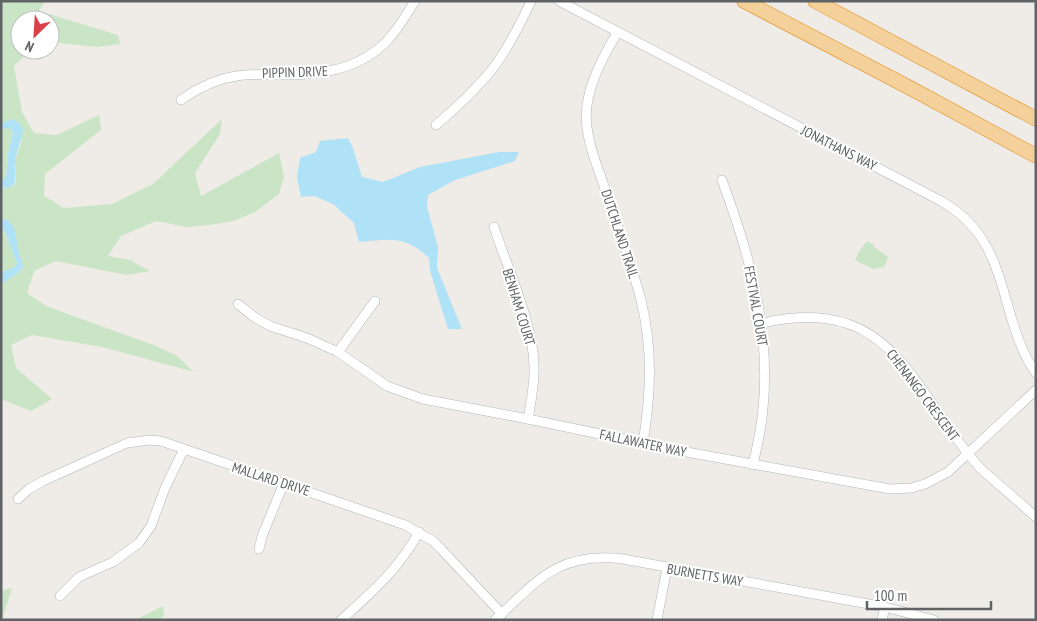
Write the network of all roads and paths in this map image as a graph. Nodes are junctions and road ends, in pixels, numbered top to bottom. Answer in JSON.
{"nodes":[{"id":1,"x":415,"y":1,"type":"edge"},
{"id":2,"x":531,"y":1,"type":"edge"},
{"id":3,"x":559,"y":1,"type":"edge"},
{"id":4,"x":744,"y":1,"type":"edge"},
{"id":5,"x":816,"y":1,"type":"edge"},
{"id":6,"x":618,"y":32,"type":"junction"},
{"id":7,"x":181,"y":100,"type":"dead end"},
{"id":8,"x":1036,"y":118,"type":"edge"},
{"id":9,"x":436,"y":125,"type":"dead end"},
{"id":10,"x":1036,"y":156,"type":"edge"},
{"id":11,"x":722,"y":180,"type":"dead end"},
{"id":12,"x":494,"y":227,"type":"dead end"},
{"id":13,"x":375,"y":301,"type":"dead end"},
{"id":14,"x":238,"y":304,"type":"dead end"},
{"id":15,"x":762,"y":323,"type":"junction"},
{"id":16,"x":338,"y":352,"type":"junction"},
{"id":17,"x":1036,"y":372,"type":"edge"},
{"id":18,"x":1036,"y":390,"type":"edge"},
{"id":19,"x":528,"y":419,"type":"junction"},
{"id":20,"x":643,"y":443,"type":"junction"},
{"id":21,"x":184,"y":449,"type":"junction"},
{"id":22,"x":968,"y":454,"type":"junction"},
{"id":23,"x":753,"y":465,"type":"junction"},
{"id":24,"x":284,"y":483,"type":"junction"},
{"id":25,"x":18,"y":499,"type":"dead end"},
{"id":26,"x":1036,"y":517,"type":"edge"},
{"id":27,"x":419,"y":532,"type":"junction"},
{"id":28,"x":259,"y":548,"type":"dead end"},
{"id":29,"x":667,"y":568,"type":"junction"},
{"id":30,"x":60,"y":596,"type":"dead end"},
{"id":31,"x":885,"y":608,"type":"junction"},
{"id":32,"x":498,"y":617,"type":"edge"},
{"id":33,"x":341,"y":620,"type":"edge"},
{"id":34,"x":657,"y":620,"type":"edge"},
{"id":35,"x":882,"y":620,"type":"edge"},
{"id":36,"x":934,"y":620,"type":"edge"}],
"edges":[{"from":1,"to":7,"type":"street","name":"PIPPIN DRIVE"},
{"from":2,"to":9,"type":"street"},
{"from":3,"to":6,"type":"street","name":"JONATHANS WAY"},
{"from":4,"to":10,"type":"highway"},
{"from":5,"to":8,"type":"highway"},
{"from":6,"to":17,"type":"street","name":"JONATHANS WAY"},
{"from":6,"to":20,"type":"street","name":"DUTCHLAND TRAIL"},
{"from":11,"to":15,"type":"street","name":"FESTIVAL COURT"},
{"from":12,"to":19,"type":"street","name":"BENHAM COURT"},
{"from":13,"to":16,"type":"street"},
{"from":14,"to":16,"type":"street","name":"FALLAWATER WAY"},
{"from":15,"to":22,"type":"street","name":"CHENANGO CRESCENT"},
{"from":15,"to":23,"type":"street","name":"FESTIVAL COURT"},
{"from":16,"to":19,"type":"street","name":"FALLAWATER WAY"},
{"from":18,"to":22,"type":"street","name":"FALLAWATER WAY"},
{"from":19,"to":20,"type":"street","name":"FALLAWATER WAY"},
{"from":20,"to":23,"type":"street","name":"FALLAWATER WAY"},
{"from":21,"to":24,"type":"street","name":"MALLARD DRIVE"},
{"from":21,"to":25,"type":"street","name":"MALLARD DRIVE"},
{"from":21,"to":30,"type":"street"},
{"from":22,"to":23,"type":"street","name":"FALLAWATER WAY"},
{"from":22,"to":26,"type":"street","name":"CHENANGO CRESCENT"},
{"from":24,"to":27,"type":"street","name":"MALLARD DRIVE"},
{"from":24,"to":28,"type":"street"},
{"from":27,"to":32,"type":"street","name":"MALLARD DRIVE"},
{"from":27,"to":33,"type":"street"},
{"from":29,"to":31,"type":"street","name":"BURNETTS WAY"},
{"from":29,"to":32,"type":"street","name":"BURNETTS WAY"},
{"from":29,"to":34,"type":"street"},
{"from":31,"to":35,"type":"street"},
{"from":31,"to":36,"type":"street","name":"BURNETTS WAY"}]}
